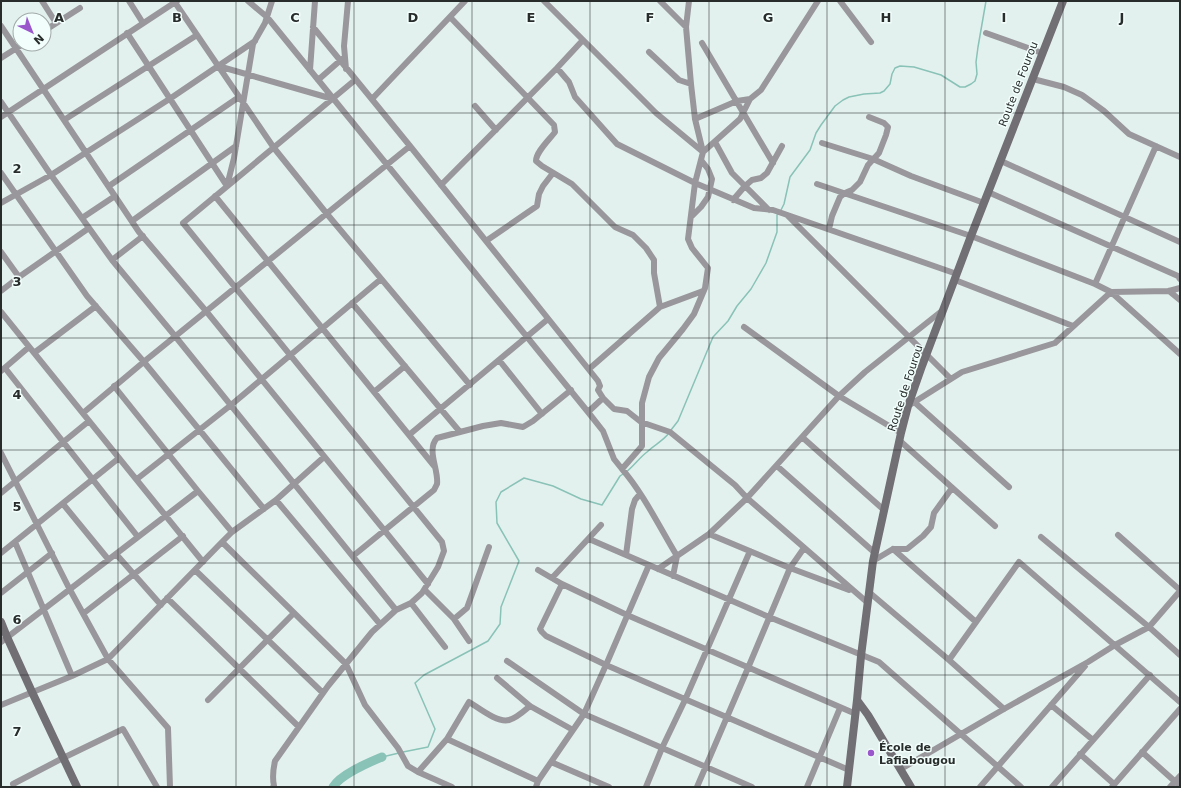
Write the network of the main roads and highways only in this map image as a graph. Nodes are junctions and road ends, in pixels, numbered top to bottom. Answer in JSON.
{"nodes":[{"id":1,"x":1062,"y":1,"type":"edge"},
{"id":2,"x":1,"y":622,"type":"edge"},
{"id":3,"x":4,"y":639,"type":"edge"},
{"id":4,"x":857,"y":700,"type":"junction"},
{"id":5,"x":78,"y":787,"type":"edge"},
{"id":6,"x":847,"y":787,"type":"edge"},
{"id":7,"x":911,"y":787,"type":"edge"}],
"edges":[{"from":1,"to":4,"type":"main road","name":"Route de Fourou"},
{"from":2,"to":3,"type":"main road"},
{"from":3,"to":5,"type":"main road"},
{"from":4,"to":6,"type":"main road","name":"Route de Fourou"},
{"from":4,"to":7,"type":"main road"}]}
